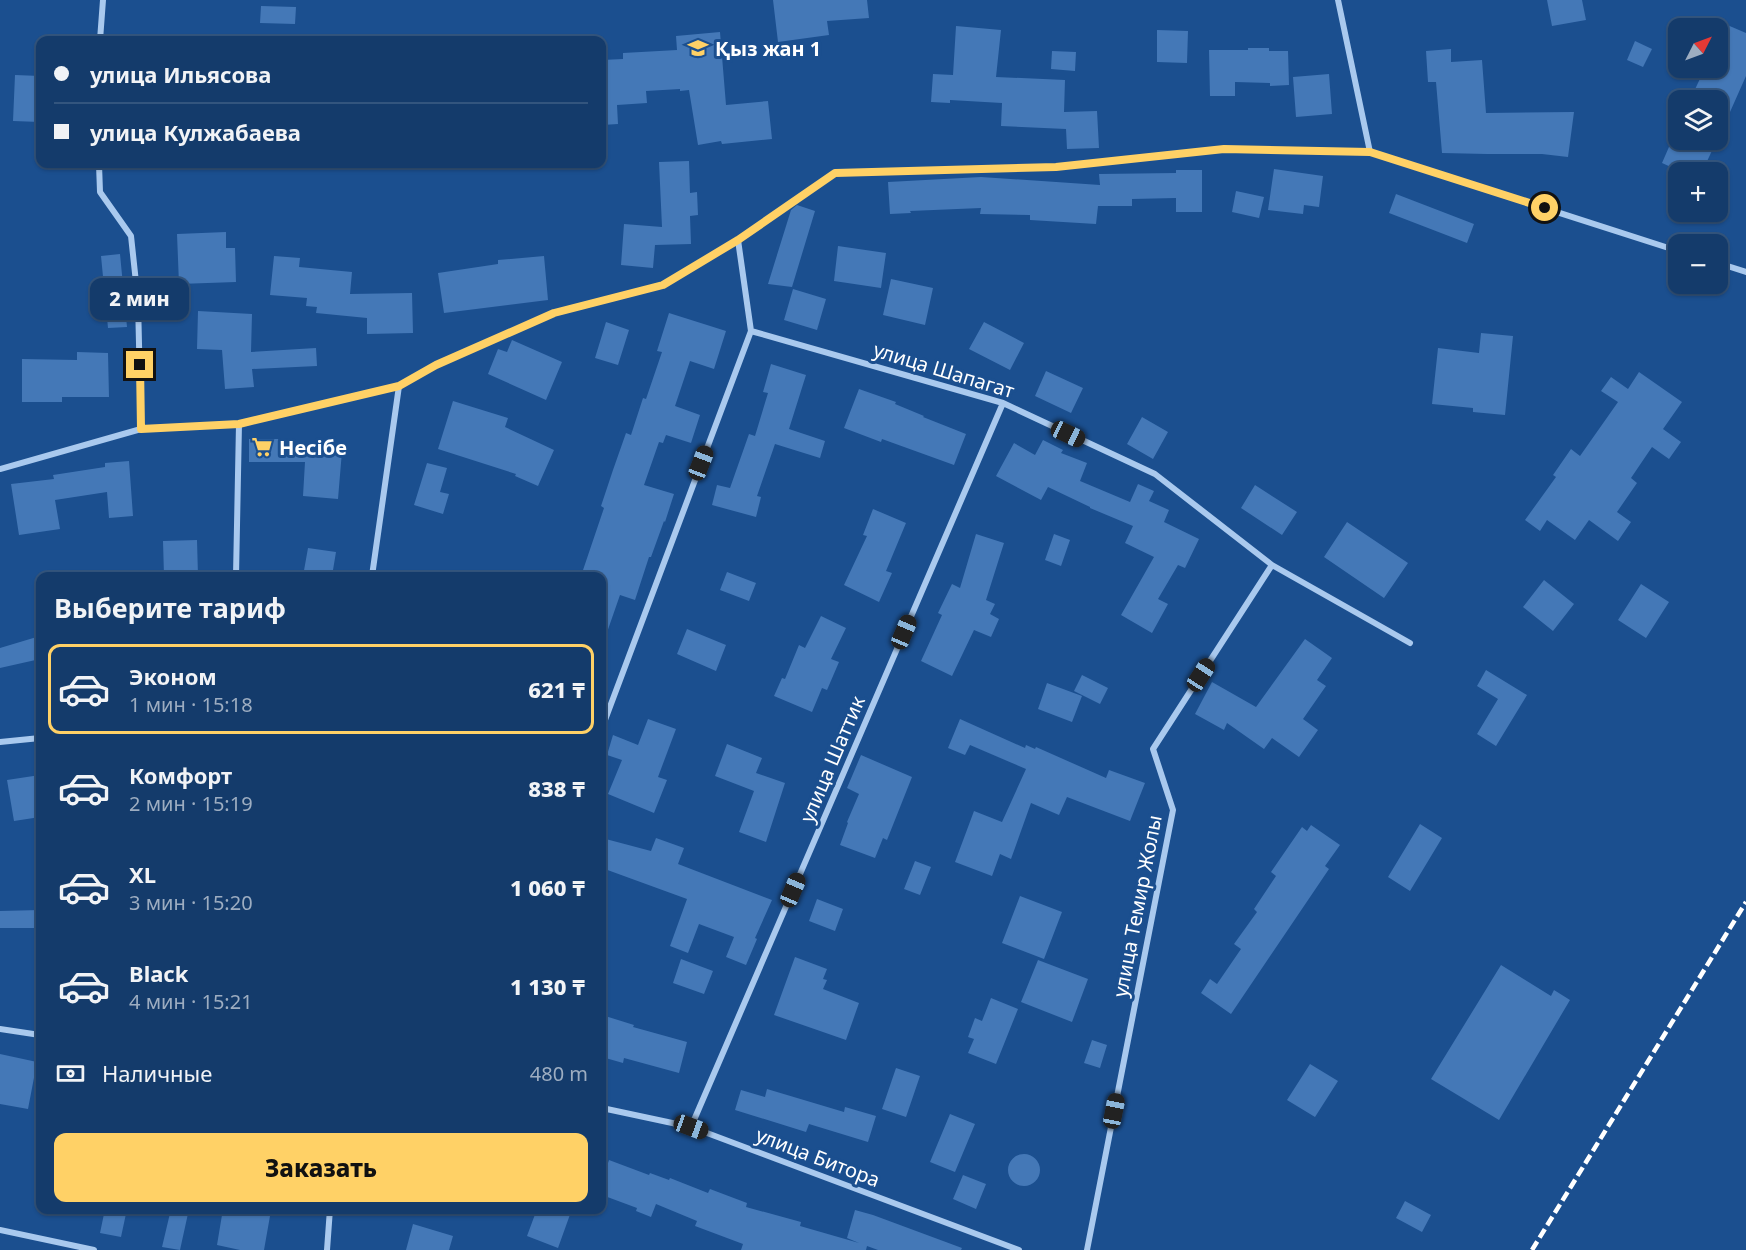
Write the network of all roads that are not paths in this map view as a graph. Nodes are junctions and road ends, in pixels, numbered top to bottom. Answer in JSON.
{"nodes":[{"id":1,"x":103,"y":0,"type":"edge"},
{"id":2,"x":1338,"y":0,"type":"edge"},
{"id":3,"x":100,"y":36,"type":"edge"},
{"id":4,"x":1370,"y":152,"type":"junction"},
{"id":5,"x":99,"y":168,"type":"edge"},
{"id":6,"x":738,"y":240,"type":"junction"},
{"id":7,"x":1668,"y":248,"type":"edge"},
{"id":8,"x":1728,"y":266,"type":"edge"},
{"id":9,"x":1746,"y":272,"type":"edge"},
{"id":10,"x":751,"y":331,"type":"junction"},
{"id":11,"x":399,"y":386,"type":"junction"},
{"id":12,"x":1004,"y":403,"type":"junction"},
{"id":13,"x":239,"y":424,"type":"junction"},
{"id":14,"x":141,"y":429,"type":"junction"},
{"id":15,"x":0,"y":469,"type":"edge"},
{"id":16,"x":1272,"y":565,"type":"junction"},
{"id":17,"x":236,"y":572,"type":"edge"},
{"id":18,"x":373,"y":572,"type":"edge"},
{"id":19,"x":1410,"y":643,"type":"dead end"},
{"id":20,"x":606,"y":717,"type":"edge"},
{"id":21,"x":36,"y":738,"type":"edge"},
{"id":22,"x":0,"y":742,"type":"edge"},
{"id":23,"x":0,"y":1029,"type":"edge"},
{"id":24,"x":36,"y":1034,"type":"edge"},
{"id":25,"x":606,"y":1109,"type":"edge"},
{"id":26,"x":691,"y":1127,"type":"junction"},
{"id":27,"x":330,"y":1214,"type":"edge"},
{"id":28,"x":0,"y":1230,"type":"edge"},
{"id":29,"x":94,"y":1250,"type":"edge"},
{"id":30,"x":327,"y":1250,"type":"edge"},
{"id":31,"x":1019,"y":1250,"type":"edge"},
{"id":32,"x":1087,"y":1250,"type":"edge"}],
"edges":[{"from":1,"to":3,"type":"street"},
{"from":2,"to":4,"type":"street"},
{"from":4,"to":6,"type":"street"},
{"from":4,"to":7,"type":"street"},
{"from":5,"to":14,"type":"street"},
{"from":6,"to":10,"type":"street"},
{"from":6,"to":11,"type":"street"},
{"from":8,"to":9,"type":"street"},
{"from":10,"to":12,"type":"street","name":"улица Шапагат"},
{"from":10,"to":20,"type":"street"},
{"from":11,"to":13,"type":"street"},
{"from":11,"to":18,"type":"street"},
{"from":12,"to":16,"type":"street","name":"улица Шапагат"},
{"from":12,"to":26,"type":"street","name":"улица Шаттик"},
{"from":13,"to":14,"type":"street"},
{"from":13,"to":17,"type":"street"},
{"from":14,"to":15,"type":"street"},
{"from":16,"to":19,"type":"street","name":"улица Шапагат"},
{"from":16,"to":32,"type":"street","name":"улица Темир Жолы"},
{"from":21,"to":22,"type":"street"},
{"from":23,"to":24,"type":"street"},
{"from":25,"to":26,"type":"street","name":"улица Битора"},
{"from":26,"to":31,"type":"street","name":"улица Битора"},
{"from":27,"to":30,"type":"street"},
{"from":28,"to":29,"type":"street"}]}
